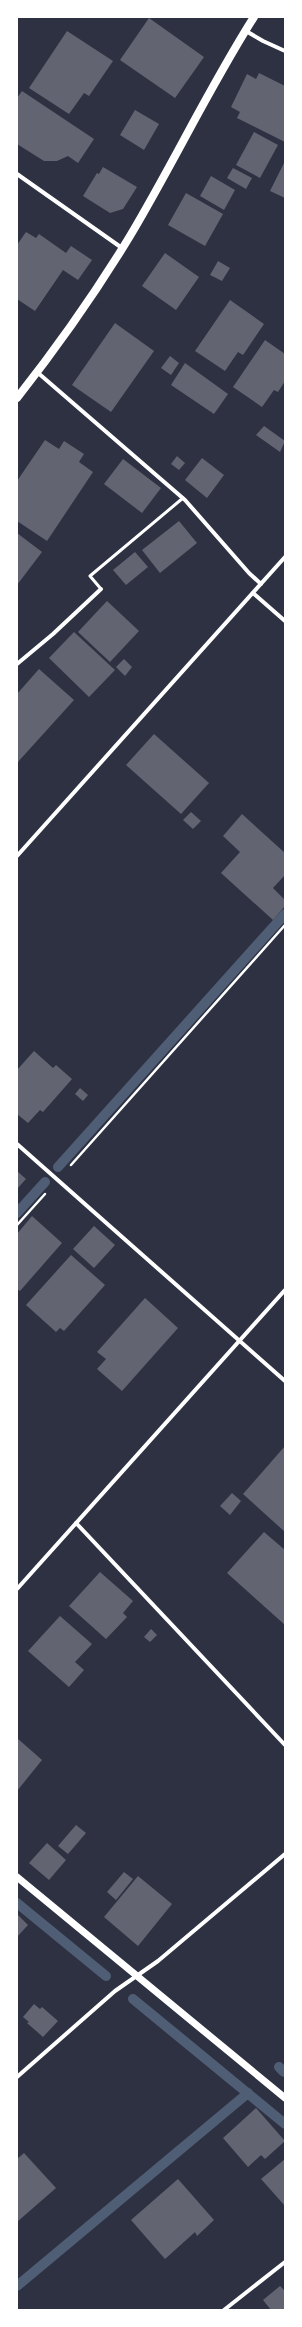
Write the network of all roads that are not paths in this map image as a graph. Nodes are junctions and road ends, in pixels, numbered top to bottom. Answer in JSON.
{"nodes":[{"id":1,"x":254,"y":17,"type":"edge"},
{"id":2,"x":246,"y":31,"type":"junction"},
{"id":3,"x":285,"y":50,"type":"edge"},
{"id":4,"x":17,"y":174,"type":"edge"},
{"id":5,"x":122,"y":248,"type":"junction"},
{"id":6,"x":37,"y":372,"type":"junction"},
{"id":7,"x":17,"y":398,"type":"edge"},
{"id":8,"x":183,"y":498,"type":"junction"},
{"id":9,"x":285,"y":557,"type":"edge"},
{"id":10,"x":261,"y":584,"type":"junction"},
{"id":11,"x":101,"y":589,"type":"joint"},
{"id":12,"x":253,"y":593,"type":"junction"},
{"id":13,"x":285,"y":621,"type":"edge"},
{"id":14,"x":17,"y":664,"type":"edge"},
{"id":15,"x":17,"y":856,"type":"edge"},
{"id":16,"x":17,"y":1144,"type":"edge"},
{"id":17,"x":285,"y":1290,"type":"edge"},
{"id":18,"x":239,"y":1341,"type":"junction"},
{"id":19,"x":285,"y":1382,"type":"edge"},
{"id":20,"x":76,"y":1523,"type":"junction"},
{"id":21,"x":17,"y":1589,"type":"edge"},
{"id":22,"x":285,"y":1745,"type":"edge"},
{"id":23,"x":285,"y":1854,"type":"edge"},
{"id":24,"x":17,"y":1877,"type":"edge"},
{"id":25,"x":136,"y":1976,"type":"junction"},
{"id":26,"x":17,"y":2078,"type":"edge"},
{"id":27,"x":285,"y":2098,"type":"edge"},
{"id":28,"x":285,"y":2262,"type":"edge"},
{"id":29,"x":224,"y":2310,"type":"edge"}],
"edges":[{"from":1,"to":2,"type":"main road"},
{"from":2,"to":3,"type":"street"},
{"from":2,"to":5,"type":"main road"},
{"from":4,"to":5,"type":"street"},
{"from":5,"to":6,"type":"main road"},
{"from":6,"to":7,"type":"main road"},
{"from":6,"to":8,"type":"street"},
{"from":8,"to":10,"type":"street"},
{"from":8,"to":11,"type":"lane"},
{"from":9,"to":10,"type":"street"},
{"from":10,"to":12,"type":"street"},
{"from":11,"to":14,"type":"street"},
{"from":12,"to":13,"type":"street"},
{"from":12,"to":15,"type":"street"},
{"from":16,"to":18,"type":"street"},
{"from":17,"to":18,"type":"street"},
{"from":18,"to":19,"type":"street"},
{"from":18,"to":20,"type":"street"},
{"from":20,"to":21,"type":"street"},
{"from":20,"to":22,"type":"street"},
{"from":23,"to":25,"type":"street"},
{"from":24,"to":25,"type":"street"},
{"from":25,"to":26,"type":"street"},
{"from":25,"to":27,"type":"street"},
{"from":28,"to":29,"type":"street"}]}
